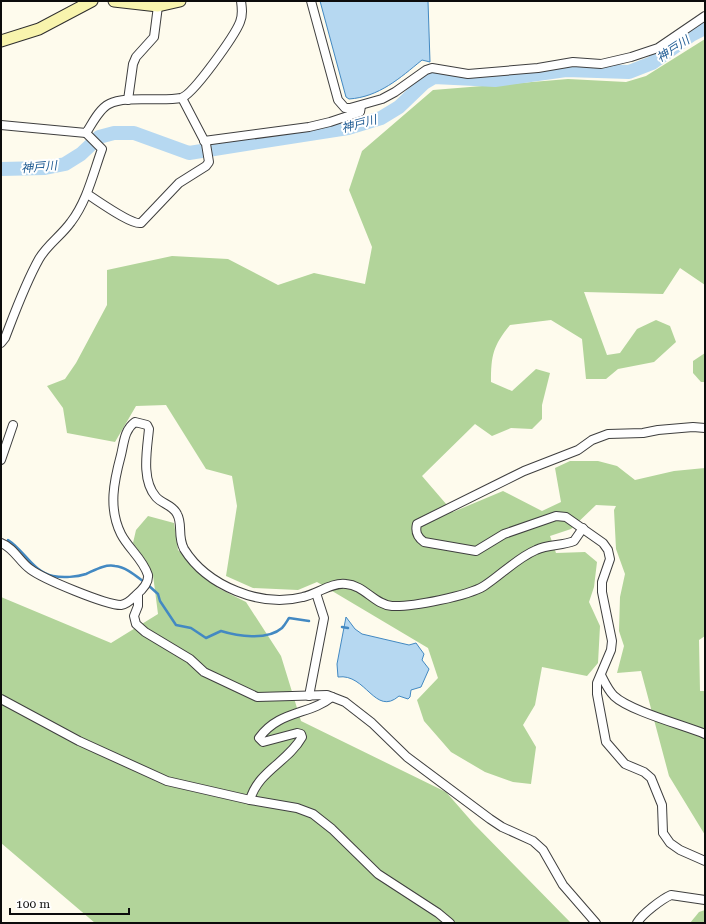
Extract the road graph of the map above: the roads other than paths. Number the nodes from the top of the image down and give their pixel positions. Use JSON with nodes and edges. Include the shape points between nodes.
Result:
{"nodes":[{"id":1,"x":92,"y":1,"type":"edge"},
{"id":2,"x":114,"y":1,"type":"edge"},
{"id":3,"x":180,"y":1,"type":"edge"},
{"id":4,"x":241,"y":1,"type":"edge"},
{"id":5,"x":311,"y":1,"type":"edge"},
{"id":6,"x":158,"y":6,"type":"junction"},
{"id":7,"x":705,"y":16,"type":"edge"},
{"id":8,"x":1,"y":41,"type":"edge"},
{"id":9,"x":182,"y":98,"type":"junction"},
{"id":10,"x":128,"y":100,"type":"junction"},
{"id":11,"x":361,"y":106,"type":"junction"},
{"id":12,"x":1,"y":125,"type":"edge"},
{"id":13,"x":88,"y":135,"type":"junction"},
{"id":14,"x":205,"y":142,"type":"junction"},
{"id":15,"x":87,"y":194,"type":"junction"},
{"id":16,"x":1,"y":343,"type":"edge"},
{"id":17,"x":13,"y":424,"type":"dead end"},
{"id":18,"x":705,"y":428,"type":"edge"},
{"id":19,"x":1,"y":460,"type":"edge"},
{"id":20,"x":583,"y":528,"type":"junction"},
{"id":21,"x":1,"y":543,"type":"edge"},
{"id":22,"x":316,"y":593,"type":"junction"},
{"id":23,"x":138,"y":594,"type":"junction"},
{"id":24,"x":601,"y":676,"type":"junction"},
{"id":25,"x":309,"y":696,"type":"junction"},
{"id":26,"x":332,"y":697,"type":"junction"},
{"id":27,"x":1,"y":699,"type":"edge"},
{"id":28,"x":705,"y":734,"type":"edge"},
{"id":29,"x":250,"y":800,"type":"junction"},
{"id":30,"x":705,"y":860,"type":"edge"},
{"id":31,"x":705,"y":900,"type":"edge"},
{"id":32,"x":450,"y":923,"type":"edge"},
{"id":33,"x":596,"y":923,"type":"edge"},
{"id":34,"x":637,"y":923,"type":"edge"}],
"edges":[{"from":1,"to":8,"type":"main road","via":[[39,29]]},
{"from":2,"to":6,"type":"main road"},
{"from":3,"to":6,"type":"main road"},
{"from":4,"to":9,"type":"street","via":[[241,21],[234,33],[195,88]]},
{"from":5,"to":11,"type":"street","via":[[338,100],[345,108]]},
{"from":6,"to":10,"type":"street","via":[[154,37],[133,64]]},
{"from":7,"to":11,"type":"street","via":[[658,48],[609,63],[574,62],[468,74],[432,68],[395,92]]},
{"from":9,"to":10,"type":"street"},
{"from":9,"to":14,"type":"street"},
{"from":10,"to":13,"type":"street","via":[[109,104],[104,108]]},
{"from":11,"to":14,"type":"street","via":[[360,112],[330,122]]},
{"from":12,"to":13,"type":"street"},
{"from":13,"to":15,"type":"street","via":[[102,149]]},
{"from":14,"to":15,"type":"street","via":[[209,162],[206,166],[179,183],[141,223],[129,220]]},
{"from":15,"to":16,"type":"street","via":[[71,222],[39,259]]},
{"from":17,"to":19,"type":"street"},
{"from":18,"to":20,"type":"street","via":[[608,434],[592,440],[578,450],[524,471],[418,524],[416,531],[418,538],[424,542],[476,551],[504,534],[556,516],[566,517]]},
{"from":20,"to":22,"type":"street","via":[[574,541],[538,549],[482,588],[464,594],[404,606],[390,606],[346,584],[337,584]]},
{"from":20,"to":24,"type":"street","via":[[603,543],[610,559],[602,582],[602,592],[612,641]]},
{"from":21,"to":23,"type":"street","via":[[8,546],[28,568],[40,576],[69,588],[120,605]]},
{"from":22,"to":23,"type":"street","via":[[302,598],[287,599],[245,595],[219,583],[203,569],[179,538],[177,513],[157,498],[151,489],[147,459],[149,429],[147,425],[135,422],[126,435],[112,498],[121,534],[147,571],[146,584]]},
{"from":22,"to":25,"type":"street","via":[[324,618]]},
{"from":23,"to":25,"type":"street","via":[[138,606],[134,616],[136,624],[190,659],[204,672],[257,697]]},
{"from":24,"to":28,"type":"street","via":[[607,688],[622,702]]},
{"from":24,"to":30,"type":"street","via":[[597,683],[597,694],[606,742],[625,764],[651,778],[662,805],[663,833],[670,842],[680,850]]},
{"from":25,"to":26,"type":"street"},
{"from":26,"to":29,"type":"street","via":[[327,702],[288,715],[259,738],[262,742],[297,733],[302,737],[262,776],[253,789]]},
{"from":26,"to":33,"type":"street","via":[[345,702],[372,723],[407,757],[490,819],[533,841],[543,850],[563,885]]},
{"from":27,"to":29,"type":"street","via":[[79,741],[167,781]]},
{"from":29,"to":32,"type":"street","via":[[297,808],[313,814],[378,874]]},
{"from":31,"to":34,"type":"street","via":[[671,895],[644,913]]}]}
